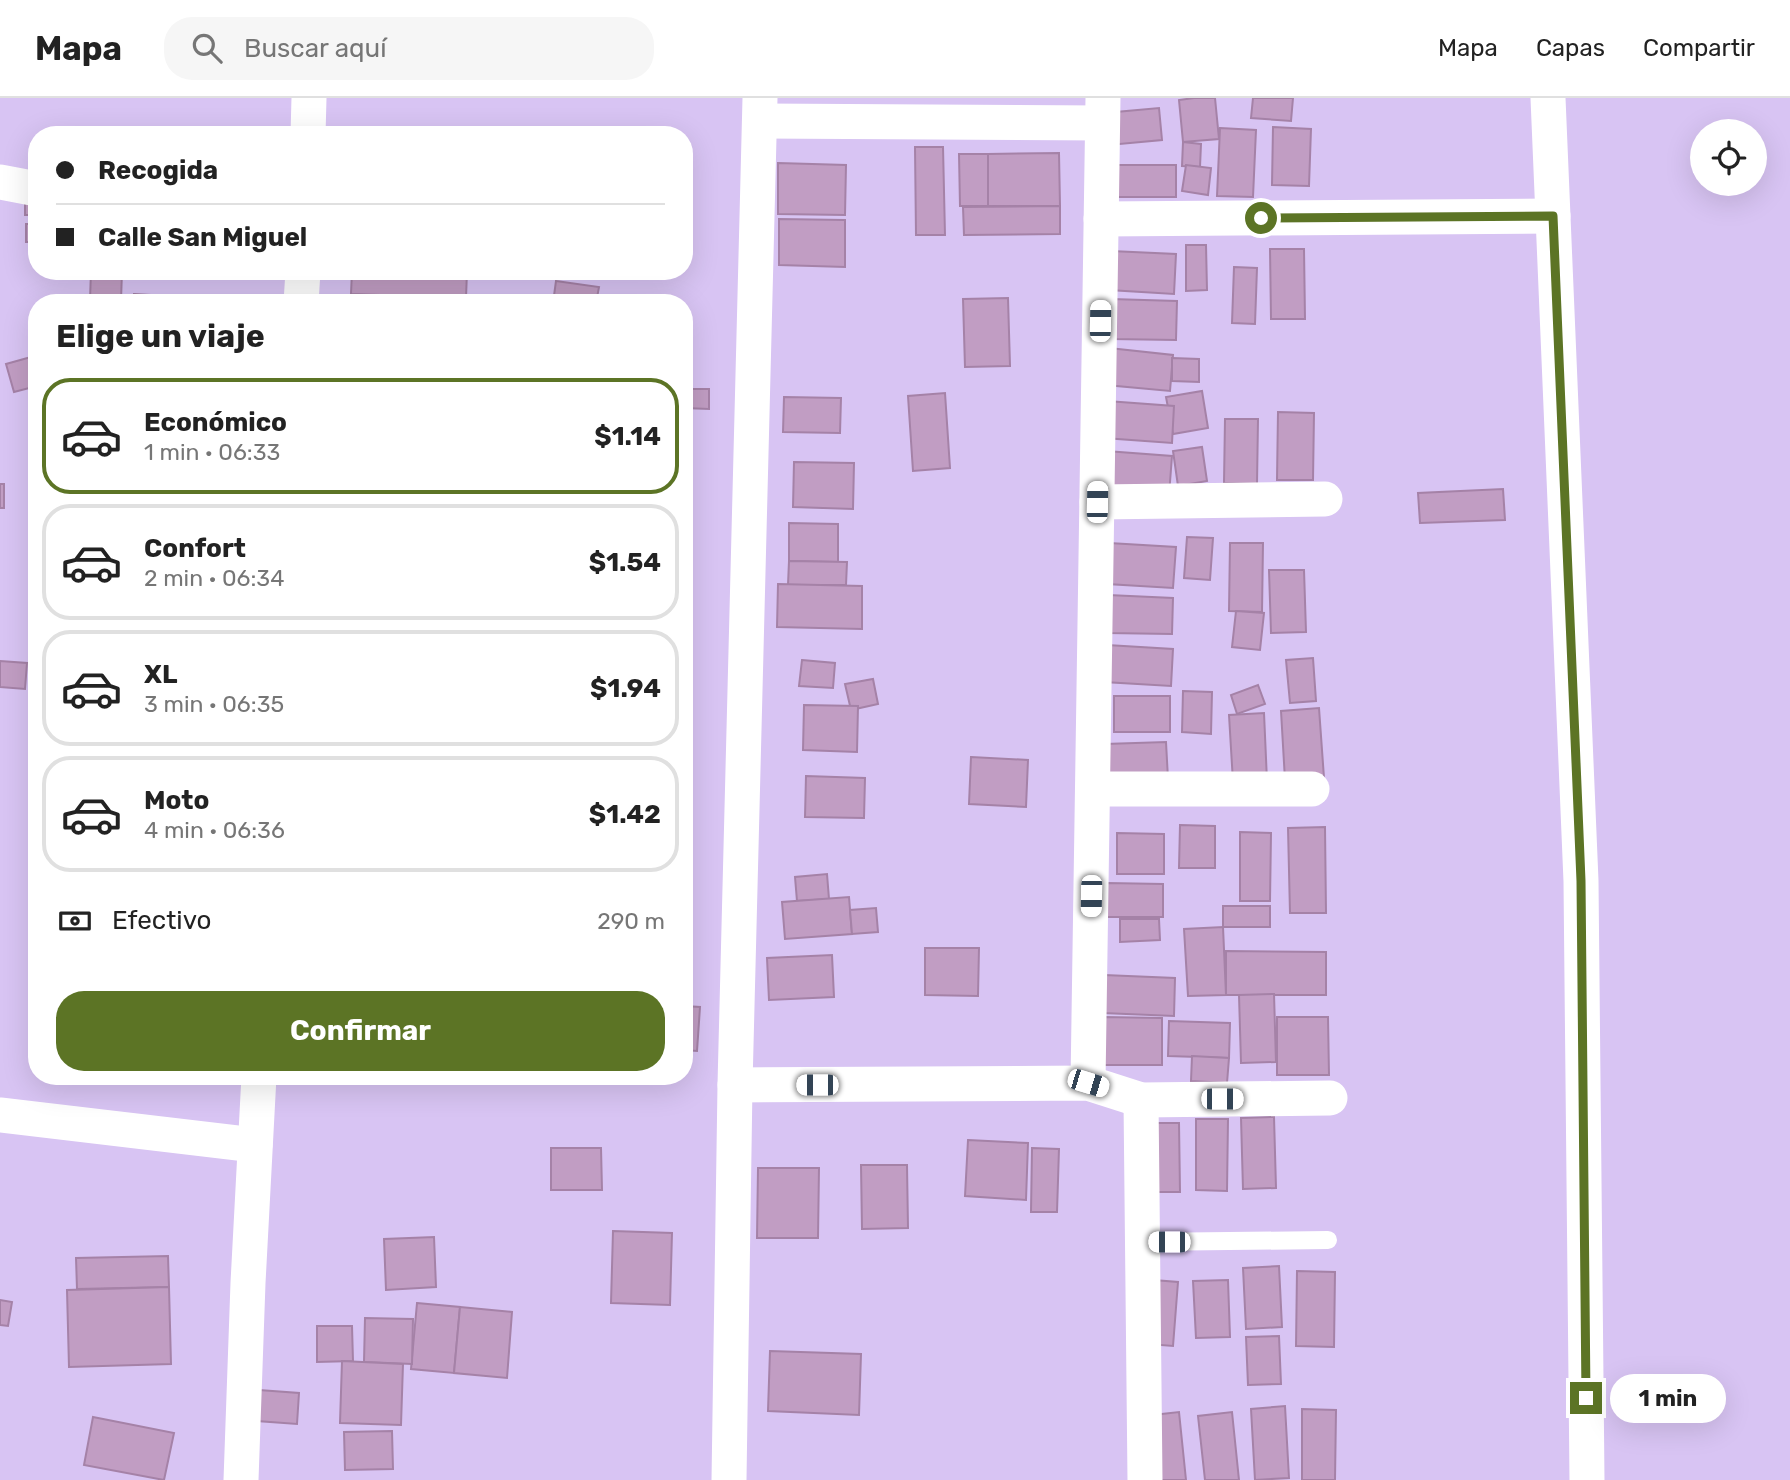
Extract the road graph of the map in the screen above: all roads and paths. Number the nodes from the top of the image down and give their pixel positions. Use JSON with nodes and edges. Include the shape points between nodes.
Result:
{"nodes":[{"id":1,"x":309,"y":98,"type":"edge"},
{"id":2,"x":1548,"y":98,"type":"edge"},
{"id":3,"x":760,"y":109,"type":"edge"},
{"id":4,"x":1103,"y":111,"type":"edge"},
{"id":5,"x":308,"y":126,"type":"edge"},
{"id":6,"x":0,"y":182,"type":"edge"},
{"id":7,"x":28,"y":187,"type":"edge"},
{"id":8,"x":1553,"y":216,"type":"junction"},
{"id":9,"x":1101,"y":219,"type":"junction"},
{"id":10,"x":1325,"y":499,"type":"dead end"},
{"id":11,"x":1097,"y":502,"type":"junction"},
{"id":12,"x":1093,"y":789,"type":"junction"},
{"id":13,"x":1312,"y":789,"type":"dead end"},
{"id":14,"x":1088,"y":1083,"type":"junction"},
{"id":15,"x":258,"y":1085,"type":"edge"},
{"id":16,"x":735,"y":1085,"type":"junction"},
{"id":17,"x":1329,"y":1098,"type":"dead end"},
{"id":18,"x":1141,"y":1100,"type":"junction"},
{"id":19,"x":0,"y":1115,"type":"edge"},
{"id":20,"x":255,"y":1145,"type":"junction"},
{"id":21,"x":1328,"y":1240,"type":"dead end"},
{"id":22,"x":1143,"y":1242,"type":"junction"},
{"id":23,"x":241,"y":1480,"type":"edge"},
{"id":24,"x":729,"y":1480,"type":"edge"},
{"id":25,"x":1145,"y":1480,"type":"edge"},
{"id":26,"x":1587,"y":1480,"type":"edge"}],
"edges":[{"from":1,"to":5,"type":"street"},
{"from":2,"to":8,"type":"street"},
{"from":3,"to":4,"type":"street"},
{"from":3,"to":16,"type":"street"},
{"from":4,"to":9,"type":"street"},
{"from":6,"to":7,"type":"street"},
{"from":8,"to":9,"type":"street"},
{"from":8,"to":26,"type":"street","via":[[1581,881]]},
{"from":9,"to":11,"type":"street"},
{"from":10,"to":11,"type":"street"},
{"from":11,"to":12,"type":"street"},
{"from":12,"to":13,"type":"street"},
{"from":12,"to":14,"type":"street"},
{"from":14,"to":16,"type":"street"},
{"from":14,"to":18,"type":"street"},
{"from":15,"to":20,"type":"street"},
{"from":16,"to":24,"type":"street"},
{"from":17,"to":18,"type":"street"},
{"from":18,"to":22,"type":"street"},
{"from":19,"to":20,"type":"street"},
{"from":20,"to":23,"type":"street"},
{"from":21,"to":22,"type":"lane"},
{"from":22,"to":25,"type":"street"}]}
